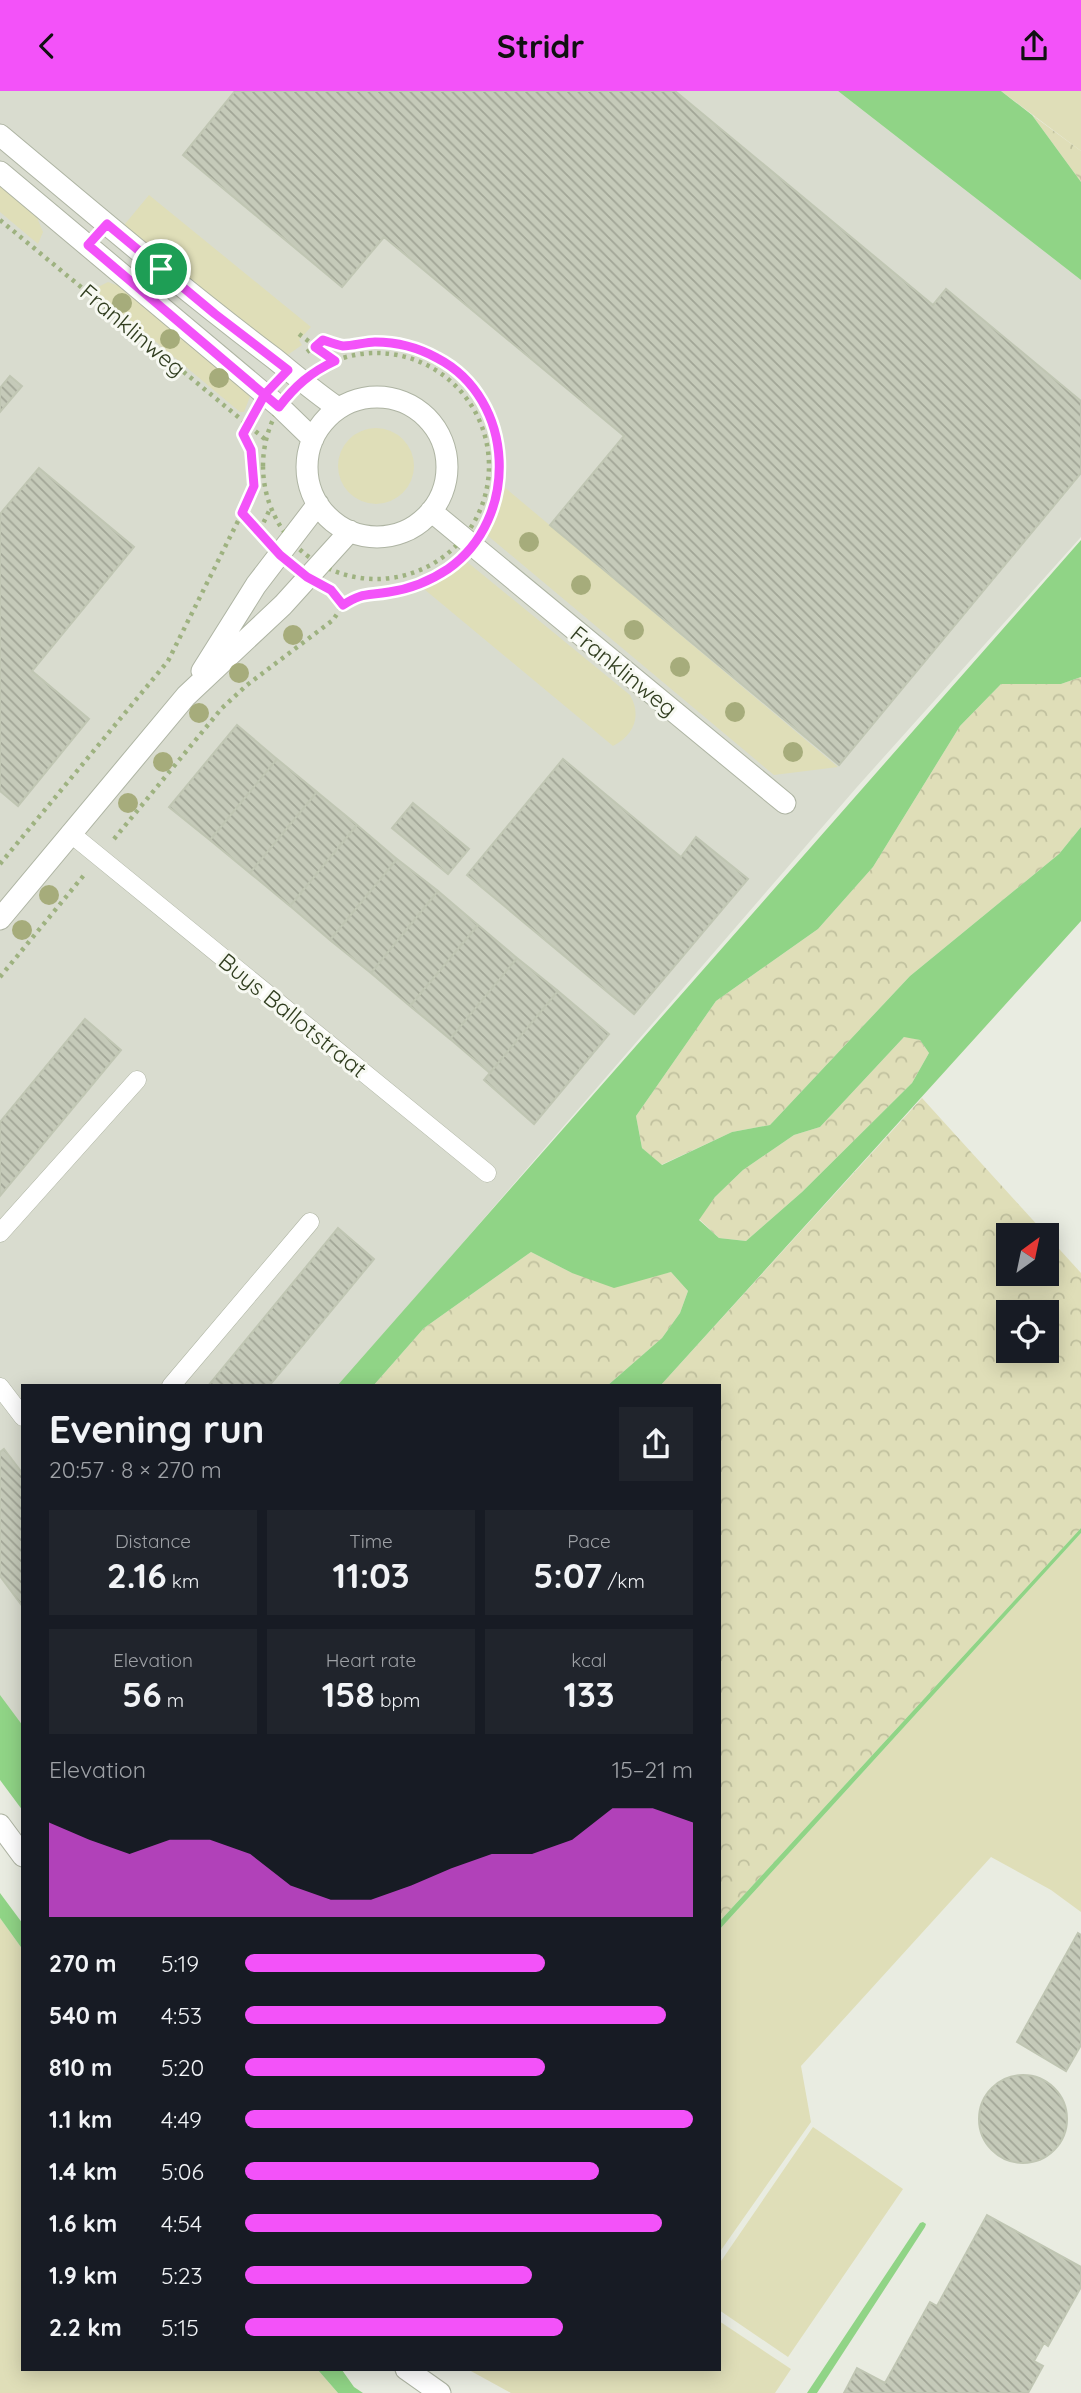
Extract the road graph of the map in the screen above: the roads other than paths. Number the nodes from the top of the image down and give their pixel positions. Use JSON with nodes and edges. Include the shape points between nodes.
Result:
{"nodes":[{"id":1,"x":0,"y":135,"type":"edge"},
{"id":2,"x":0,"y":172,"type":"edge"},
{"id":3,"x":107,"y":224,"type":"junction"},
{"id":4,"x":88,"y":245,"type":"junction"},
{"id":5,"x":338,"y":408,"type":"junction"},
{"id":6,"x":313,"y":439,"type":"junction"},
{"id":7,"x":318,"y":504,"type":"junction"},
{"id":8,"x":431,"y":511,"type":"junction"},
{"id":9,"x":350,"y":531,"type":"junction"},
{"id":10,"x":186,"y":696,"type":"junction"},
{"id":11,"x":785,"y":803,"type":"dead end"},
{"id":12,"x":70,"y":833,"type":"junction"},
{"id":13,"x":0,"y":919,"type":"edge"},
{"id":14,"x":137,"y":1080,"type":"dead end"},
{"id":15,"x":487,"y":1173,"type":"dead end"},
{"id":16,"x":310,"y":1222,"type":"dead end"},
{"id":17,"x":0,"y":1233,"type":"edge"},
{"id":18,"x":173,"y":1384,"type":"edge"},
{"id":19,"x":0,"y":1387,"type":"edge"},
{"id":20,"x":21,"y":1414,"type":"edge"},
{"id":21,"x":0,"y":1825,"type":"edge"},
{"id":22,"x":21,"y":1853,"type":"edge"},
{"id":23,"x":409,"y":2371,"type":"edge"},
{"id":24,"x":440,"y":2393,"type":"edge"}],
"edges":[{"from":1,"to":3,"type":"street"},
{"from":2,"to":4,"type":"street","name":"Franklinweg"},
{"from":3,"to":4,"type":"street","name":"Franklinweg"},
{"from":3,"to":5,"type":"street"},
{"from":4,"to":6,"type":"street","name":"Franklinweg"},
{"from":5,"to":6,"type":"street","via":[[323,421]]},
{"from":5,"to":8,"type":"street","via":[[361,398],[386,397],[410,405],[429,420],[442,441],[446,465],[442,490]]},
{"from":6,"to":7,"type":"street","via":[[307,472]]},
{"from":7,"to":9,"type":"street"},
{"from":7,"to":10,"type":"street","via":[[256,585]]},
{"from":8,"to":9,"type":"street","via":[[393,534],[379,537]]},
{"from":8,"to":11,"type":"street","name":"Franklinweg"},
{"from":9,"to":10,"type":"street","via":[[283,605]]},
{"from":10,"to":12,"type":"street"},
{"from":12,"to":13,"type":"street"},
{"from":12,"to":15,"type":"lane","name":"Buys Ballotstraat"},
{"from":14,"to":17,"type":"lane"},
{"from":16,"to":18,"type":"lane"},
{"from":19,"to":20,"type":"lane"},
{"from":21,"to":22,"type":"street"},
{"from":23,"to":24,"type":"street"}]}
